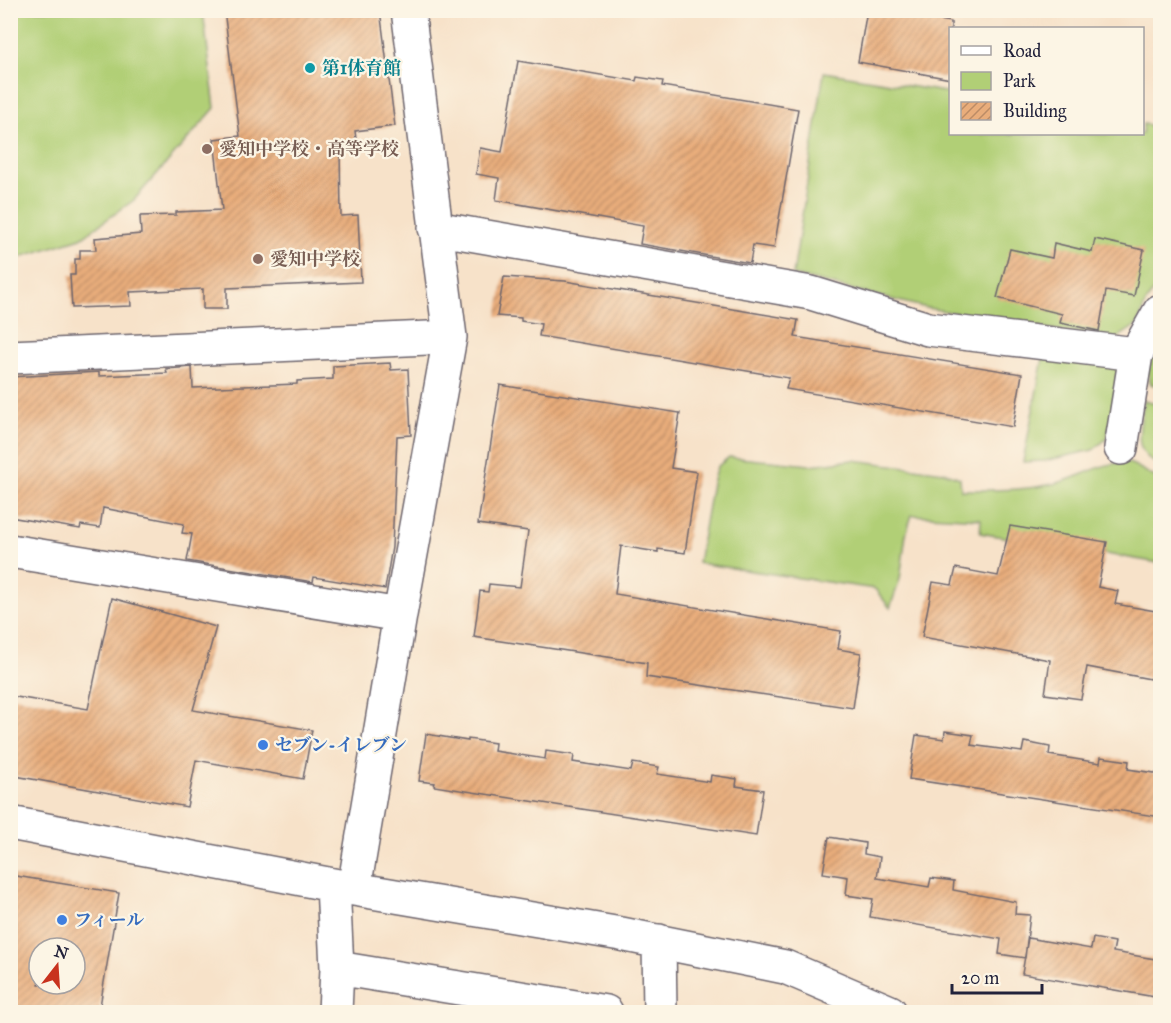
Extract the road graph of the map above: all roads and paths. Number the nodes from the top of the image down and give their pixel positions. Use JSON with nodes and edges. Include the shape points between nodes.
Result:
{"nodes":[{"id":1,"x":408,"y":10,"type":"edge"},
{"id":2,"x":435,"y":228,"type":"junction"},
{"id":3,"x":1161,"y":311,"type":"edge"},
{"id":4,"x":450,"y":337,"type":"junction"},
{"id":5,"x":1136,"y":354,"type":"junction"},
{"id":6,"x":10,"y":357,"type":"edge"},
{"id":7,"x":1121,"y":448,"type":"dead end"},
{"id":8,"x":10,"y":551,"type":"edge"},
{"id":9,"x":400,"y":615,"type":"junction"},
{"id":10,"x":10,"y":823,"type":"edge"},
{"id":11,"x":344,"y":887,"type":"junction"},
{"id":12,"x":659,"y":941,"type":"junction"},
{"id":13,"x":337,"y":968,"type":"junction"},
{"id":14,"x":335,"y":1012,"type":"edge"},
{"id":15,"x":606,"y":1012,"type":"edge"},
{"id":16,"x":660,"y":1012,"type":"edge"},
{"id":17,"x":890,"y":1012,"type":"edge"}],
"edges":[{"from":1,"to":2,"type":"street"},
{"from":2,"to":4,"type":"street"},
{"from":2,"to":5,"type":"street","via":[[811,293],[928,328]]},
{"from":3,"to":5,"type":"street"},
{"from":4,"to":6,"type":"street"},
{"from":4,"to":9,"type":"street"},
{"from":5,"to":7,"type":"street"},
{"from":8,"to":9,"type":"street"},
{"from":9,"to":11,"type":"street"},
{"from":10,"to":11,"type":"street"},
{"from":11,"to":12,"type":"street"},
{"from":11,"to":13,"type":"street"},
{"from":12,"to":16,"type":"street"},
{"from":12,"to":17,"type":"street","via":[[785,967]]},
{"from":13,"to":14,"type":"street"},
{"from":13,"to":15,"type":"street"}]}
